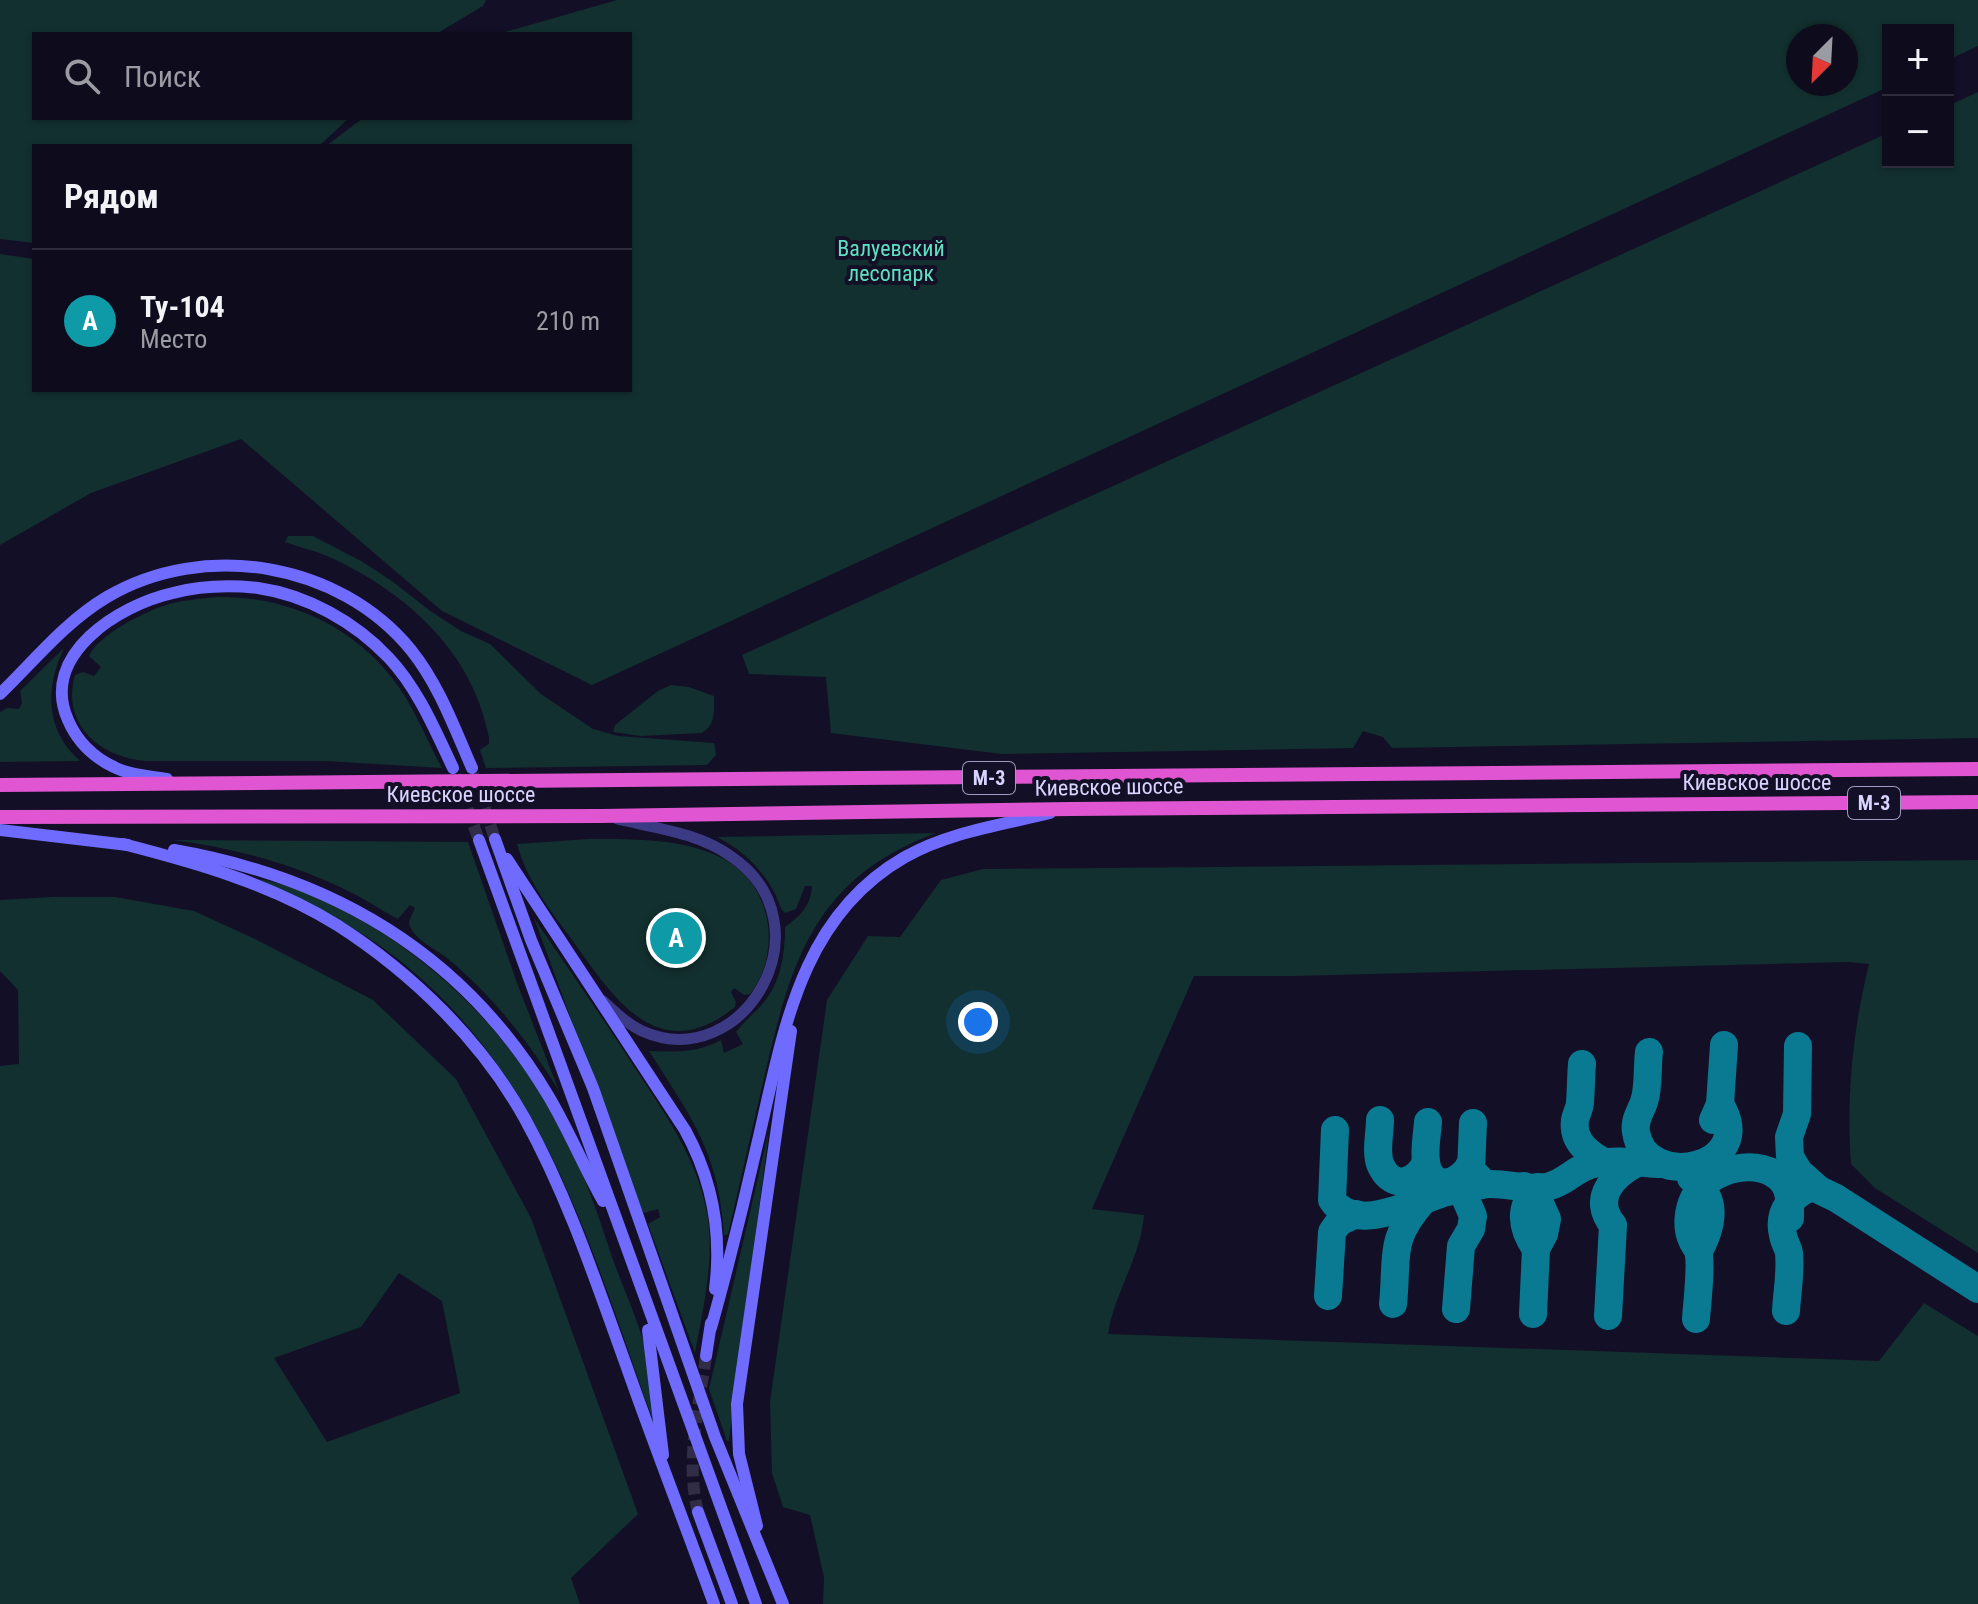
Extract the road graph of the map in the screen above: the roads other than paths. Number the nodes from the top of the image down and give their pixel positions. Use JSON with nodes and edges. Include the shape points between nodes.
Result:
{"nodes":[{"id":1,"x":0,"y":694,"type":"edge"},
{"id":2,"x":453,"y":768,"type":"tunnel mouth"},
{"id":3,"x":472,"y":768,"type":"tunnel mouth"},
{"id":4,"x":1978,"y":769,"type":"edge"},
{"id":5,"x":0,"y":785,"type":"edge"},
{"id":6,"x":193,"y":785,"type":"junction"},
{"id":7,"x":1978,"y":802,"type":"edge"},
{"id":8,"x":1071,"y":809,"type":"junction"},
{"id":9,"x":601,"y":816,"type":"junction"},
{"id":10,"x":0,"y":817,"type":"edge"},
{"id":11,"x":0,"y":830,"type":"edge"},
{"id":12,"x":479,"y":840,"type":"tunnel mouth"},
{"id":13,"x":123,"y":844,"type":"junction"},
{"id":14,"x":798,"y":988,"type":"junction"},
{"id":15,"x":598,"y":997,"type":"junction"},
{"id":16,"x":620,"y":1231,"type":"junction"},
{"id":17,"x":642,"y":1296,"type":"junction"},
{"id":18,"x":711,"y":1328,"type":"junction"},
{"id":19,"x":706,"y":1356,"type":"tunnel mouth"},
{"id":20,"x":665,"y":1470,"type":"junction"},
{"id":21,"x":698,"y":1512,"type":"tunnel mouth"},
{"id":22,"x":764,"y":1558,"type":"junction"},
{"id":23,"x":714,"y":1604,"type":"edge"},
{"id":24,"x":732,"y":1604,"type":"edge"},
{"id":25,"x":756,"y":1604,"type":"edge"},
{"id":26,"x":783,"y":1604,"type":"edge"}],
"edges":[{"from":1,"to":3,"type":"main road","via":[[64,628],[120,589],[198,566],[256,567],[318,583],[375,616],[399,638],[434,683]]},
{"from":2,"to":6,"type":"main road","via":[[405,678],[365,636],[289,595],[243,587],[203,588],[149,600],[104,625],[72,656],[62,692],[69,724],[95,755],[120,770]]},
{"from":4,"to":6,"type":"highway","name":"Киевское шоссе","number":"М-3"},
{"from":5,"to":6,"type":"highway","name":"Киевское шоссе","number":"М-3"},
{"from":7,"to":8,"type":"highway","name":"Киевское шоссе","number":"М-3"},
{"from":8,"to":9,"type":"highway","name":"Киевское шоссе","number":"М-3"},
{"from":8,"to":14,"type":"main road","via":[[941,840],[902,858],[858,892],[834,919]]},
{"from":9,"to":10,"type":"highway","name":"Киевское шоссе","number":"М-3"},
{"from":9,"to":15,"type":"street","via":[[695,838],[736,859],[765,893],[775,941],[771,968],[755,999],[735,1019],[710,1032],[676,1038],[652,1035]]},
{"from":11,"to":13,"type":"main road"},
{"from":12,"to":16,"type":"main road"},
{"from":13,"to":16,"type":"main road","via":[[211,857],[279,875],[358,910],[422,954],[481,1008],[534,1074]]},
{"from":13,"to":20,"type":"main road","via":[[222,871],[312,911],[377,954],[468,1037],[525,1119],[576,1226]]},
{"from":14,"to":18,"type":"main road"},
{"from":14,"to":22,"type":"main road","via":[[737,1404],[740,1461]]},
{"from":15,"to":18,"type":"main road","via":[[700,1158],[718,1245]]},
{"from":15,"to":22,"type":"main road","via":[[495,839],[593,1088],[715,1437]]},
{"from":16,"to":17,"type":"main road"},
{"from":17,"to":20,"type":"main road"},
{"from":17,"to":25,"type":"main road"},
{"from":18,"to":19,"type":"main road"},
{"from":20,"to":23,"type":"main road"},
{"from":21,"to":24,"type":"main road"},
{"from":22,"to":26,"type":"main road"}]}
